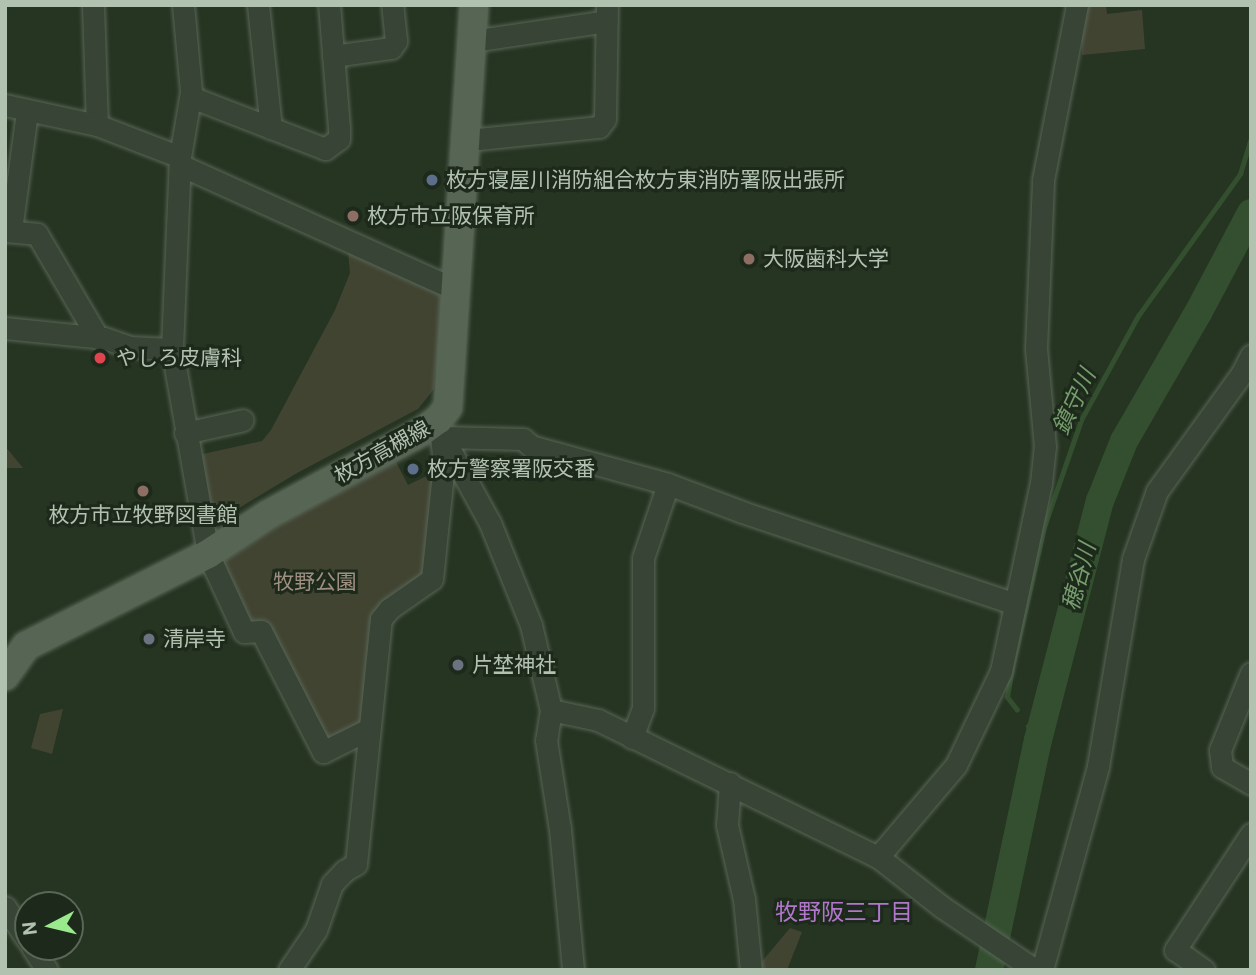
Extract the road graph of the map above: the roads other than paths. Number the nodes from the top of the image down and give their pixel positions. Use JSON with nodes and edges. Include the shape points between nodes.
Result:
{"nodes":[{"id":1,"x":93,"y":5,"type":"edge"},
{"id":2,"x":183,"y":5,"type":"edge"},
{"id":3,"x":258,"y":5,"type":"edge"},
{"id":4,"x":329,"y":5,"type":"edge"},
{"id":5,"x":393,"y":5,"type":"edge"},
{"id":6,"x":474,"y":5,"type":"edge"},
{"id":7,"x":1077,"y":5,"type":"edge"},
{"id":8,"x":607,"y":13,"type":"edge"},
{"id":9,"x":472,"y":41,"type":"junction"},
{"id":10,"x":333,"y":56,"type":"junction"},
{"id":11,"x":191,"y":97,"type":"junction"},
{"id":12,"x":5,"y":105,"type":"edge"},
{"id":13,"x":27,"y":112,"type":"junction"},
{"id":14,"x":97,"y":125,"type":"junction"},
{"id":15,"x":271,"y":128,"type":"junction"},
{"id":16,"x":466,"y":135,"type":"junction"},
{"id":17,"x":180,"y":161,"type":"junction"},
{"id":18,"x":8,"y":230,"type":"edge"},
{"id":19,"x":455,"y":289,"type":"junction"},
{"id":20,"x":5,"y":328,"type":"edge"},
{"id":21,"x":98,"y":338,"type":"junction"},
{"id":22,"x":172,"y":349,"type":"junction"},
{"id":23,"x":1251,"y":355,"type":"edge"},
{"id":24,"x":243,"y":420,"type":"dead end"},
{"id":25,"x":441,"y":428,"type":"junction"},
{"id":26,"x":185,"y":433,"type":"junction"},
{"id":27,"x":668,"y":484,"type":"junction"},
{"id":28,"x":208,"y":554,"type":"junction"},
{"id":29,"x":1015,"y":604,"type":"junction"},
{"id":30,"x":1251,"y":673,"type":"edge"},
{"id":31,"x":5,"y":676,"type":"edge"},
{"id":32,"x":551,"y":710,"type":"junction"},
{"id":33,"x":369,"y":729,"type":"junction"},
{"id":34,"x":632,"y":737,"type":"junction"},
{"id":35,"x":730,"y":783,"type":"junction"},
{"id":36,"x":1251,"y":784,"type":"edge"},
{"id":37,"x":1251,"y":834,"type":"edge"},
{"id":38,"x":878,"y":857,"type":"junction"},
{"id":39,"x":289,"y":970,"type":"edge"},
{"id":40,"x":573,"y":970,"type":"edge"},
{"id":41,"x":751,"y":970,"type":"edge"},
{"id":42,"x":1035,"y":970,"type":"edge"},
{"id":43,"x":1042,"y":970,"type":"edge"},
{"id":44,"x":1204,"y":970,"type":"edge"}],
"edges":[{"from":1,"to":14,"type":"street"},
{"from":2,"to":11,"type":"street"},
{"from":3,"to":15,"type":"street"},
{"from":4,"to":10,"type":"street"},
{"from":5,"to":10,"type":"street","via":[[396,41],[391,48]]},
{"from":6,"to":9,"type":"main road","name":"枚方高槻線"},
{"from":7,"to":29,"type":"street","via":[[1043,180],[1036,349],[1045,447]]},
{"from":8,"to":9,"type":"street"},
{"from":8,"to":16,"type":"street","via":[[605,119],[599,127],[478,139]]},
{"from":9,"to":16,"type":"main road","name":"枚方高槻線"},
{"from":10,"to":15,"type":"street","via":[[339,139],[325,149]]},
{"from":11,"to":15,"type":"street"},
{"from":11,"to":17,"type":"street"},
{"from":12,"to":13,"type":"street"},
{"from":13,"to":14,"type":"street"},
{"from":13,"to":18,"type":"street"},
{"from":14,"to":17,"type":"street"},
{"from":16,"to":19,"type":"main road","name":"枚方高槻線"},
{"from":17,"to":19,"type":"street"},
{"from":17,"to":22,"type":"street"},
{"from":18,"to":21,"type":"street","via":[[37,234]]},
{"from":19,"to":25,"type":"main road","name":"枚方高槻線","via":[[450,393]]},
{"from":20,"to":21,"type":"street"},
{"from":21,"to":22,"type":"street","via":[[130,347]]},
{"from":22,"to":26,"type":"street"},
{"from":23,"to":43,"type":"street","via":[[1157,491],[1133,559],[1098,766]]},
{"from":24,"to":26,"type":"street"},
{"from":25,"to":27,"type":"street","via":[[523,439],[531,446]]},
{"from":25,"to":28,"type":"main road","name":"枚方高槻線","via":[[421,432],[267,515]]},
{"from":25,"to":32,"type":"street","via":[[519,591]]},
{"from":25,"to":33,"type":"street","via":[[432,579],[381,619]]},
{"from":26,"to":28,"type":"street"},
{"from":27,"to":29,"type":"street"},
{"from":27,"to":34,"type":"street","via":[[643,558],[643,708]]},
{"from":28,"to":31,"type":"main road","name":"枚方高槻線","via":[[26,646]]},
{"from":28,"to":33,"type":"street","via":[[244,632],[261,631],[323,752]]},
{"from":29,"to":38,"type":"street","via":[[1001,671],[956,765]]},
{"from":30,"to":36,"type":"street","via":[[1220,750],[1222,767]]},
{"from":32,"to":34,"type":"street","via":[[598,720]]},
{"from":32,"to":40,"type":"street","via":[[546,740],[561,829]]},
{"from":33,"to":39,"type":"street","via":[[356,864],[332,884],[316,930]]},
{"from":34,"to":35,"type":"street"},
{"from":35,"to":38,"type":"street"},
{"from":35,"to":41,"type":"street","via":[[727,825],[744,899]]},
{"from":37,"to":44,"type":"street","via":[[1175,950]]},
{"from":38,"to":42,"type":"street"}]}
